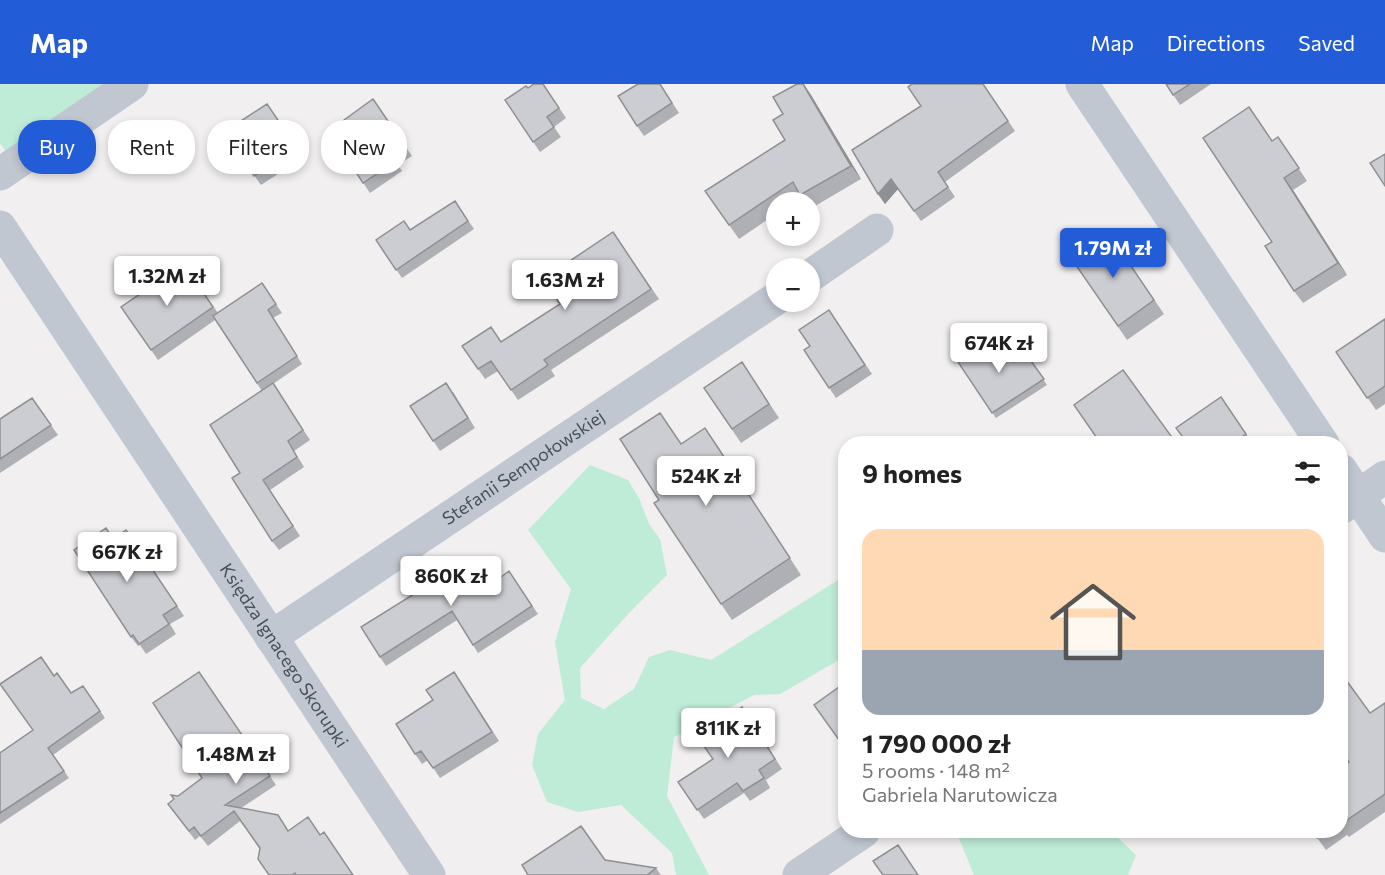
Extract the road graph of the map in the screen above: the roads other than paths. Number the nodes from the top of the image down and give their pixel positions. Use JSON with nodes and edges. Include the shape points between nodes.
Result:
{"nodes":[{"id":1,"x":132,"y":84,"type":"edge"},
{"id":2,"x":1082,"y":84,"type":"edge"},
{"id":3,"x":0,"y":174,"type":"edge"},
{"id":4,"x":0,"y":227,"type":"edge"},
{"id":5,"x":878,"y":230,"type":"dead end"},
{"id":6,"x":820,"y":269,"type":"edge"},
{"id":7,"x":766,"y":305,"type":"edge"},
{"id":8,"x":1318,"y":436,"type":"edge"},
{"id":9,"x":1385,"y":477,"type":"edge"},
{"id":10,"x":1348,"y":491,"type":"edge"},
{"id":11,"x":1348,"y":492,"type":"edge"},
{"id":12,"x":1385,"y":536,"type":"edge"},
{"id":13,"x":271,"y":637,"type":"junction"},
{"id":14,"x":854,"y":838,"type":"edge"},
{"id":15,"x":429,"y":875,"type":"edge"},
{"id":16,"x":799,"y":875,"type":"edge"}],
"edges":[{"from":1,"to":3,"type":"street"},
{"from":2,"to":8,"type":"street"},
{"from":4,"to":13,"type":"street","name":"Księdza Ignacego Skorupki"},
{"from":5,"to":6,"type":"street"},
{"from":7,"to":13,"type":"street","name":"Stefanii Sempołowskiej"},
{"from":9,"to":10,"type":"street"},
{"from":11,"to":12,"type":"street"},
{"from":13,"to":15,"type":"street","name":"Księdza Ignacego Skorupki"},
{"from":14,"to":16,"type":"street"}]}
